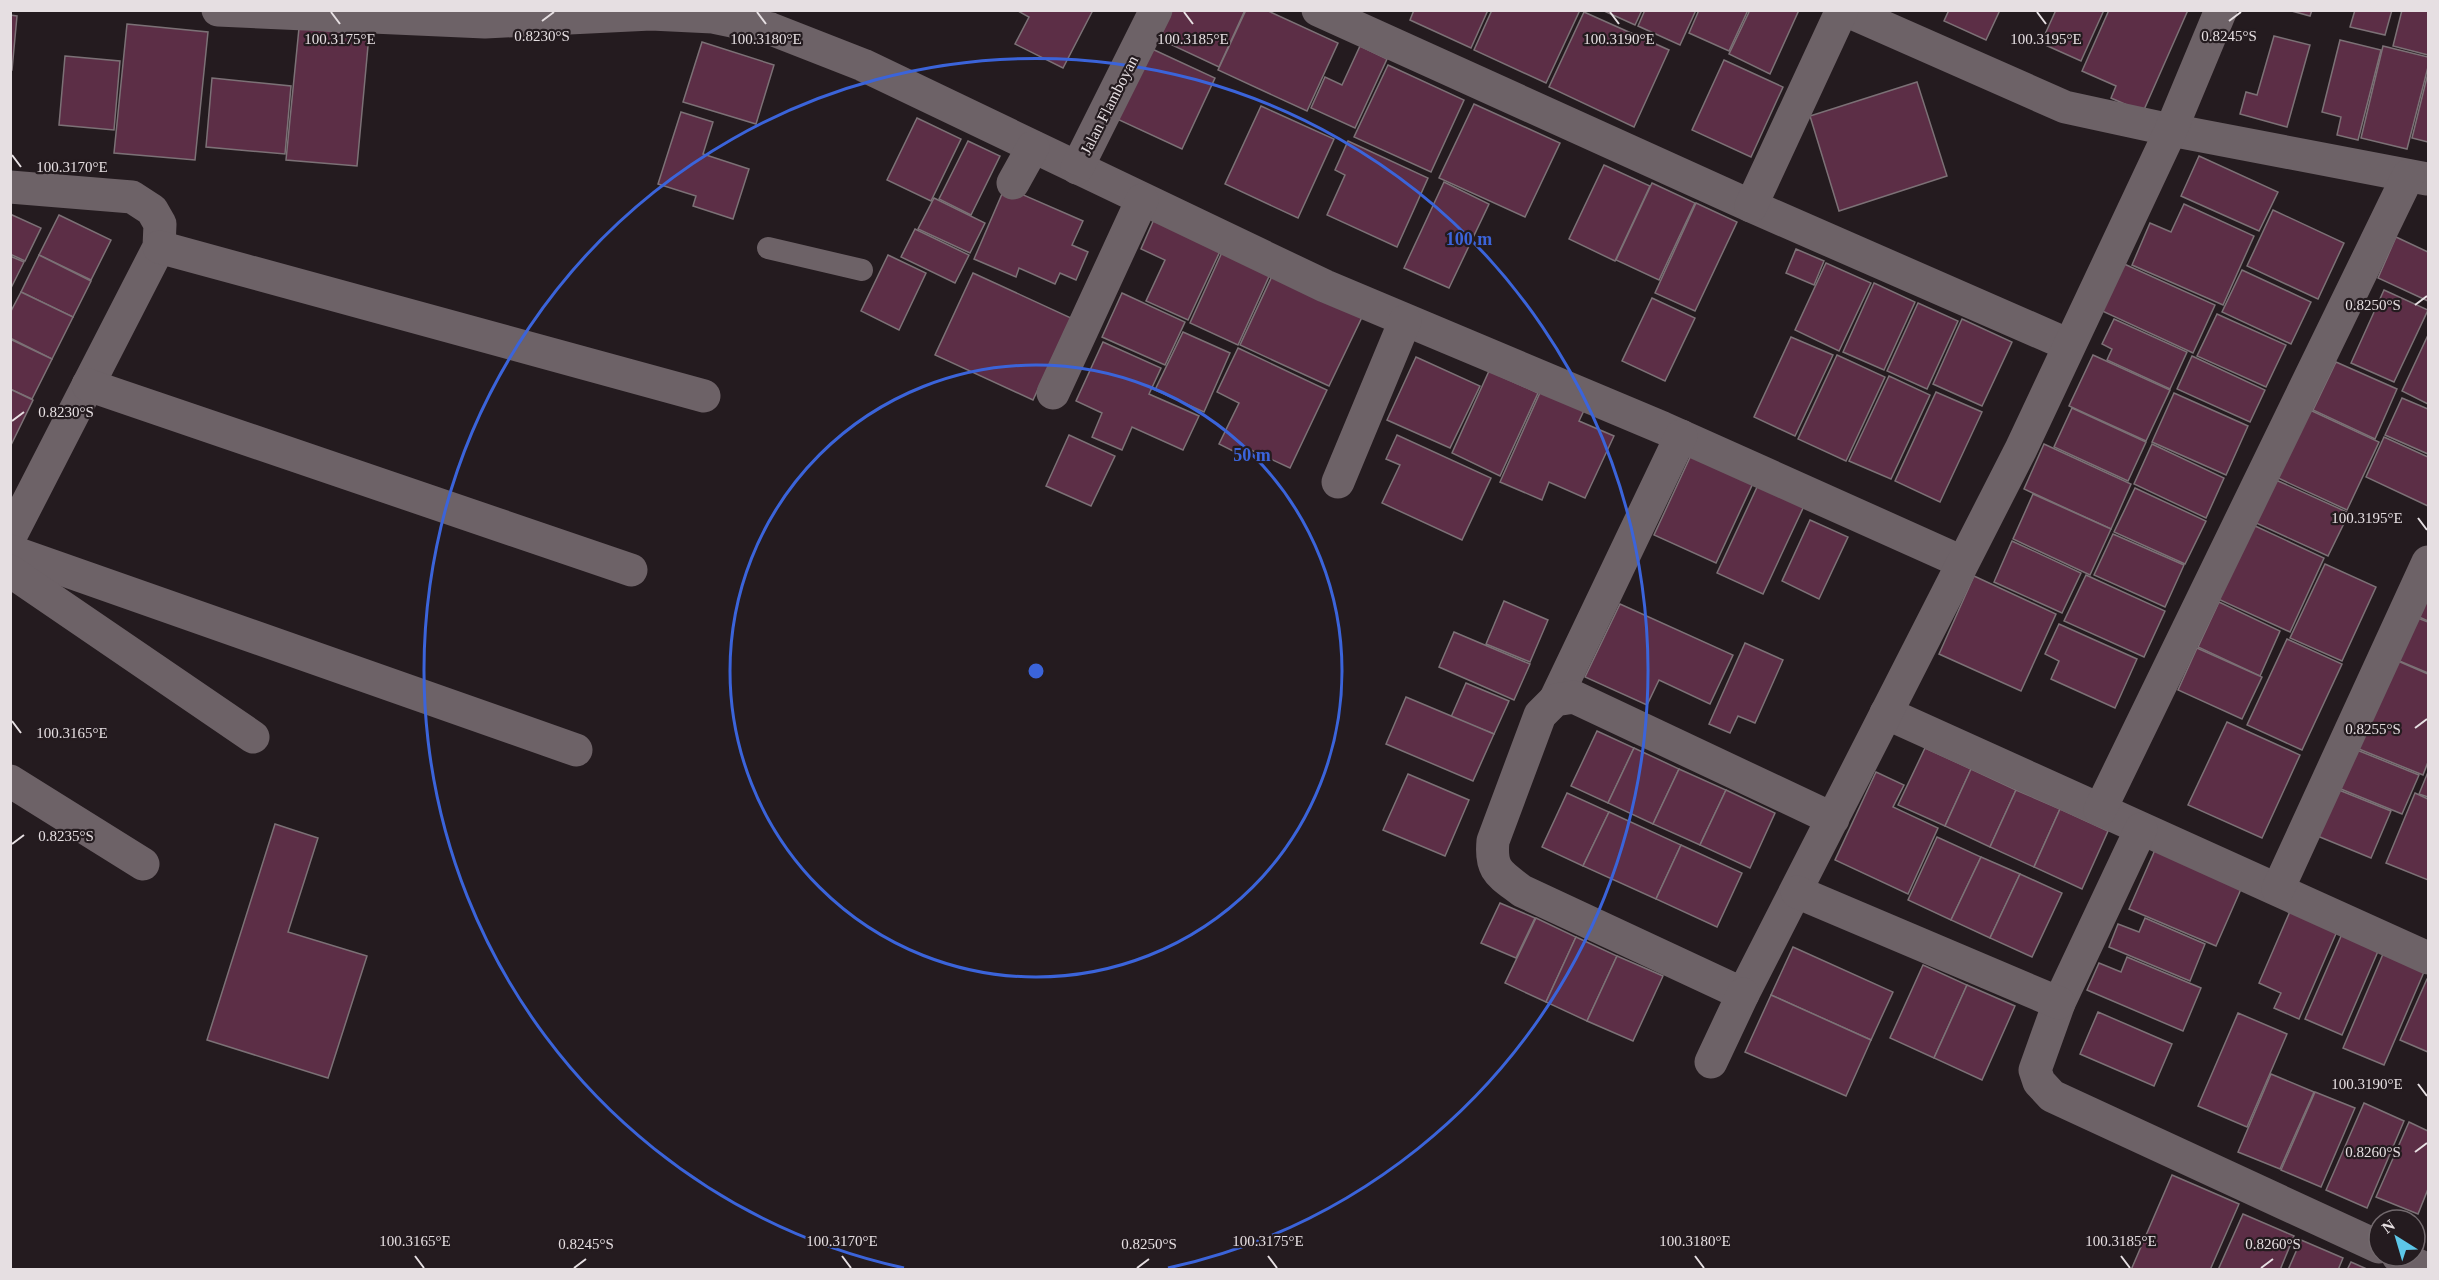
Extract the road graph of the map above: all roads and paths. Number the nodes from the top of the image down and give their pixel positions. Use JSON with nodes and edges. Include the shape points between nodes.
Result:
{"nodes":[{"id":1,"x":218,"y":10,"type":"edge"},
{"id":2,"x":1156,"y":10,"type":"edge"},
{"id":3,"x":1317,"y":10,"type":"edge"},
{"id":4,"x":1843,"y":10,"type":"edge"},
{"id":5,"x":2221,"y":10,"type":"edge"},
{"id":6,"x":556,"y":14,"type":"edge"},
{"id":7,"x":2170,"y":130,"type":"junction"},
{"id":8,"x":1033,"y":147,"type":"junction"},
{"id":9,"x":1077,"y":168,"type":"junction"},
{"id":10,"x":2418,"y":177,"type":"edge"},
{"id":11,"x":1013,"y":183,"type":"dead end"},
{"id":12,"x":10,"y":187,"type":"edge"},
{"id":13,"x":1142,"y":200,"type":"junction"},
{"id":14,"x":1751,"y":206,"type":"junction"},
{"id":15,"x":159,"y":248,"type":"junction"},
{"id":16,"x":768,"y":248,"type":"dead end"},
{"id":17,"x":862,"y":270,"type":"dead end"},
{"id":18,"x":1405,"y":321,"type":"junction"},
{"id":19,"x":2069,"y":345,"type":"junction"},
{"id":20,"x":88,"y":385,"type":"junction"},
{"id":21,"x":1053,"y":393,"type":"dead end"},
{"id":22,"x":704,"y":396,"type":"dead end"},
{"id":23,"x":1681,"y":436,"type":"junction"},
{"id":24,"x":1338,"y":482,"type":"dead end"},
{"id":25,"x":10,"y":537,"type":"edge"},
{"id":26,"x":10,"y":551,"type":"edge"},
{"id":27,"x":1962,"y":562,"type":"junction"},
{"id":28,"x":2428,"y":562,"type":"edge"},
{"id":29,"x":631,"y":570,"type":"dead end"},
{"id":30,"x":10,"y":571,"type":"edge"},
{"id":31,"x":1556,"y":700,"type":"junction"},
{"id":32,"x":1886,"y":713,"type":"junction"},
{"id":33,"x":253,"y":737,"type":"dead end"},
{"id":34,"x":576,"y":750,"type":"dead end"},
{"id":35,"x":10,"y":781,"type":"edge"},
{"id":36,"x":2100,"y":810,"type":"junction"},
{"id":37,"x":1833,"y":819,"type":"junction"},
{"id":38,"x":2141,"y":829,"type":"junction"},
{"id":39,"x":143,"y":864,"type":"dead end"},
{"id":40,"x":2278,"y":890,"type":"junction"},
{"id":41,"x":1797,"y":892,"type":"junction"},
{"id":42,"x":2428,"y":958,"type":"edge"},
{"id":43,"x":1743,"y":994,"type":"junction"},
{"id":44,"x":2060,"y":1003,"type":"junction"},
{"id":45,"x":1711,"y":1062,"type":"dead end"},
{"id":46,"x":2367,"y":1241,"type":"edge"}],
"edges":[{"from":1,"to":6,"type":"street","via":[[485,22]]},
{"from":2,"to":9,"type":"street","name":"Jalan Flamboyan"},
{"from":3,"to":14,"type":"street"},
{"from":4,"to":7,"type":"street","via":[[2065,107]]},
{"from":4,"to":14,"type":"street"},
{"from":5,"to":7,"type":"street"},
{"from":6,"to":8,"type":"street","via":[[713,17],[771,29],[863,65]]},
{"from":7,"to":10,"type":"street"},
{"from":7,"to":19,"type":"street"},
{"from":8,"to":9,"type":"street"},
{"from":8,"to":11,"type":"street"},
{"from":9,"to":13,"type":"street"},
{"from":10,"to":36,"type":"street"},
{"from":12,"to":15,"type":"street","via":[[132,197],[152,210],[160,224]]},
{"from":13,"to":18,"type":"street"},
{"from":13,"to":21,"type":"street"},
{"from":14,"to":19,"type":"street"},
{"from":15,"to":20,"type":"street"},
{"from":15,"to":22,"type":"street"},
{"from":16,"to":17,"type":"lane"},
{"from":18,"to":23,"type":"street"},
{"from":18,"to":24,"type":"street"},
{"from":19,"to":27,"type":"street"},
{"from":20,"to":25,"type":"street"},
{"from":20,"to":29,"type":"street"},
{"from":23,"to":27,"type":"street"},
{"from":23,"to":31,"type":"street"},
{"from":26,"to":34,"type":"street"},
{"from":27,"to":32,"type":"street"},
{"from":28,"to":40,"type":"street"},
{"from":30,"to":33,"type":"street"},
{"from":31,"to":37,"type":"street","via":[[1574,697]]},
{"from":31,"to":43,"type":"street","via":[[1540,715],[1493,841],[1491,859],[1500,874],[1522,891]]},
{"from":32,"to":36,"type":"street"},
{"from":32,"to":37,"type":"street"},
{"from":35,"to":39,"type":"street"},
{"from":36,"to":38,"type":"street"},
{"from":37,"to":41,"type":"street"},
{"from":38,"to":40,"type":"street"},
{"from":38,"to":44,"type":"street"},
{"from":40,"to":42,"type":"street"},
{"from":41,"to":43,"type":"street"},
{"from":41,"to":44,"type":"street"},
{"from":43,"to":45,"type":"street"},
{"from":44,"to":46,"type":"street","via":[[2035,1070],[2039,1082],[2052,1096]]}]}
